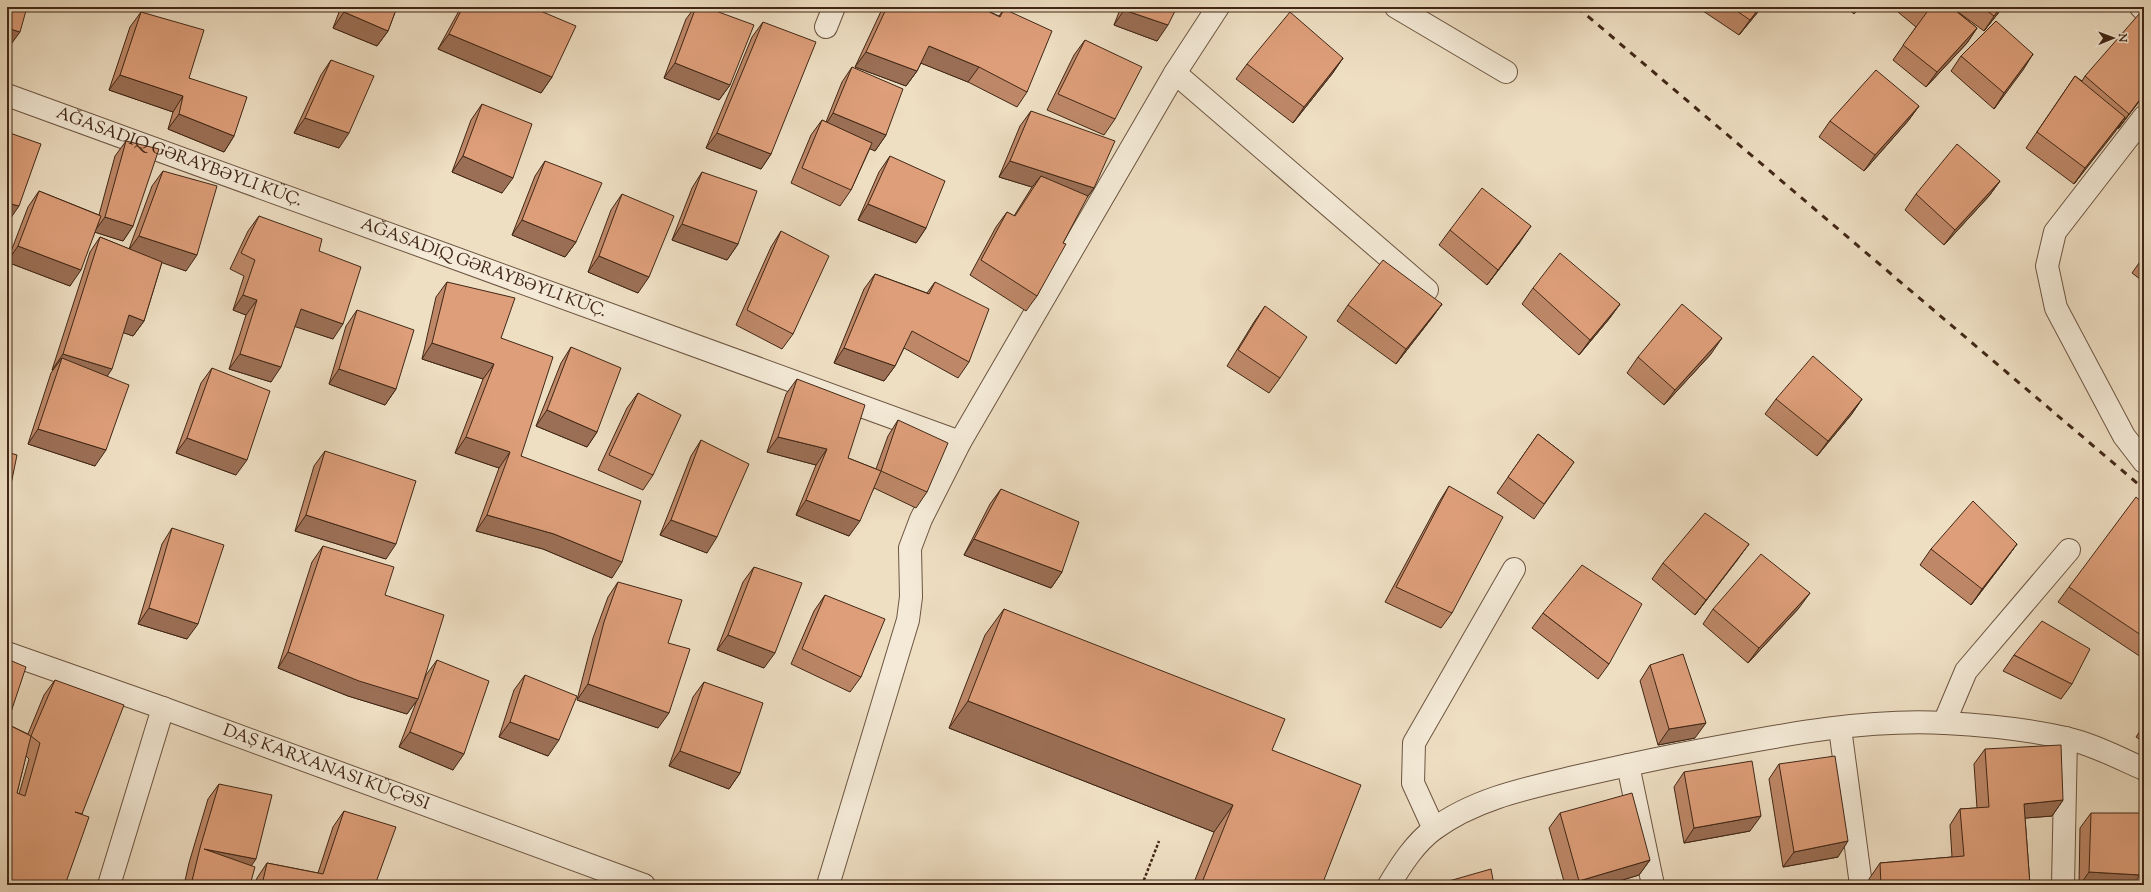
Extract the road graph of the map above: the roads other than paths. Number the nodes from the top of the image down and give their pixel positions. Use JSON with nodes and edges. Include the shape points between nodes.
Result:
{"nodes":[{"id":1,"x":1218,"y":7,"type":"edge"},
{"id":2,"x":1396,"y":7,"type":"edge"},
{"id":3,"x":2141,"y":7,"type":"edge"},
{"id":4,"x":2144,"y":10,"type":"edge"},
{"id":5,"x":1506,"y":72,"type":"dead end"},
{"id":6,"x":1175,"y":73,"type":"junction"},
{"id":7,"x":7,"y":95,"type":"edge"},
{"id":8,"x":2144,"y":117,"type":"edge"},
{"id":9,"x":1427,"y":290,"type":"dead end"},
{"id":10,"x":960,"y":442,"type":"junction"},
{"id":11,"x":2144,"y":462,"type":"edge"},
{"id":12,"x":2069,"y":550,"type":"dead end"},
{"id":13,"x":1514,"y":568,"type":"dead end"},
{"id":14,"x":7,"y":653,"type":"edge"},
{"id":15,"x":163,"y":708,"type":"junction"},
{"id":16,"x":1944,"y":723,"type":"junction"},
{"id":17,"x":1840,"y":728,"type":"junction"},
{"id":18,"x":2066,"y":738,"type":"junction"},
{"id":19,"x":1628,"y":765,"type":"junction"},
{"id":20,"x":2144,"y":769,"type":"edge"},
{"id":21,"x":1434,"y":829,"type":"junction"},
{"id":22,"x":595,"y":876,"type":"edge"},
{"id":23,"x":109,"y":885,"type":"edge"},
{"id":24,"x":644,"y":885,"type":"edge"},
{"id":25,"x":828,"y":885,"type":"edge"},
{"id":26,"x":1389,"y":885,"type":"edge"},
{"id":27,"x":1653,"y":885,"type":"edge"},
{"id":28,"x":1861,"y":885,"type":"edge"},
{"id":29,"x":2063,"y":885,"type":"edge"}],
"edges":[{"from":1,"to":6,"type":"street"},
{"from":2,"to":5,"type":"street"},
{"from":3,"to":4,"type":"street"},
{"from":6,"to":9,"type":"street"},
{"from":6,"to":10,"type":"street"},
{"from":7,"to":10,"type":"street"},
{"from":8,"to":11,"type":"street","via":[[2056,232],[2048,266],[2056,308],[2124,436]]},
{"from":10,"to":25,"type":"street","via":[[921,519],[910,548],[911,597],[908,620]]},
{"from":12,"to":16,"type":"street","via":[[1966,671]]},
{"from":13,"to":21,"type":"street","via":[[1414,743],[1413,783]]},
{"from":14,"to":15,"type":"street"},
{"from":15,"to":22,"type":"street"},
{"from":15,"to":23,"type":"street"},
{"from":16,"to":17,"type":"street"},
{"from":16,"to":18,"type":"street","via":[[2022,730]]},
{"from":17,"to":19,"type":"street"},
{"from":17,"to":28,"type":"street"},
{"from":18,"to":20,"type":"street"},
{"from":18,"to":29,"type":"street"},
{"from":19,"to":21,"type":"street","via":[[1520,790],[1476,806]]},
{"from":19,"to":27,"type":"street"},
{"from":21,"to":26,"type":"street","via":[[1412,851]]},
{"from":22,"to":24,"type":"street"}]}
